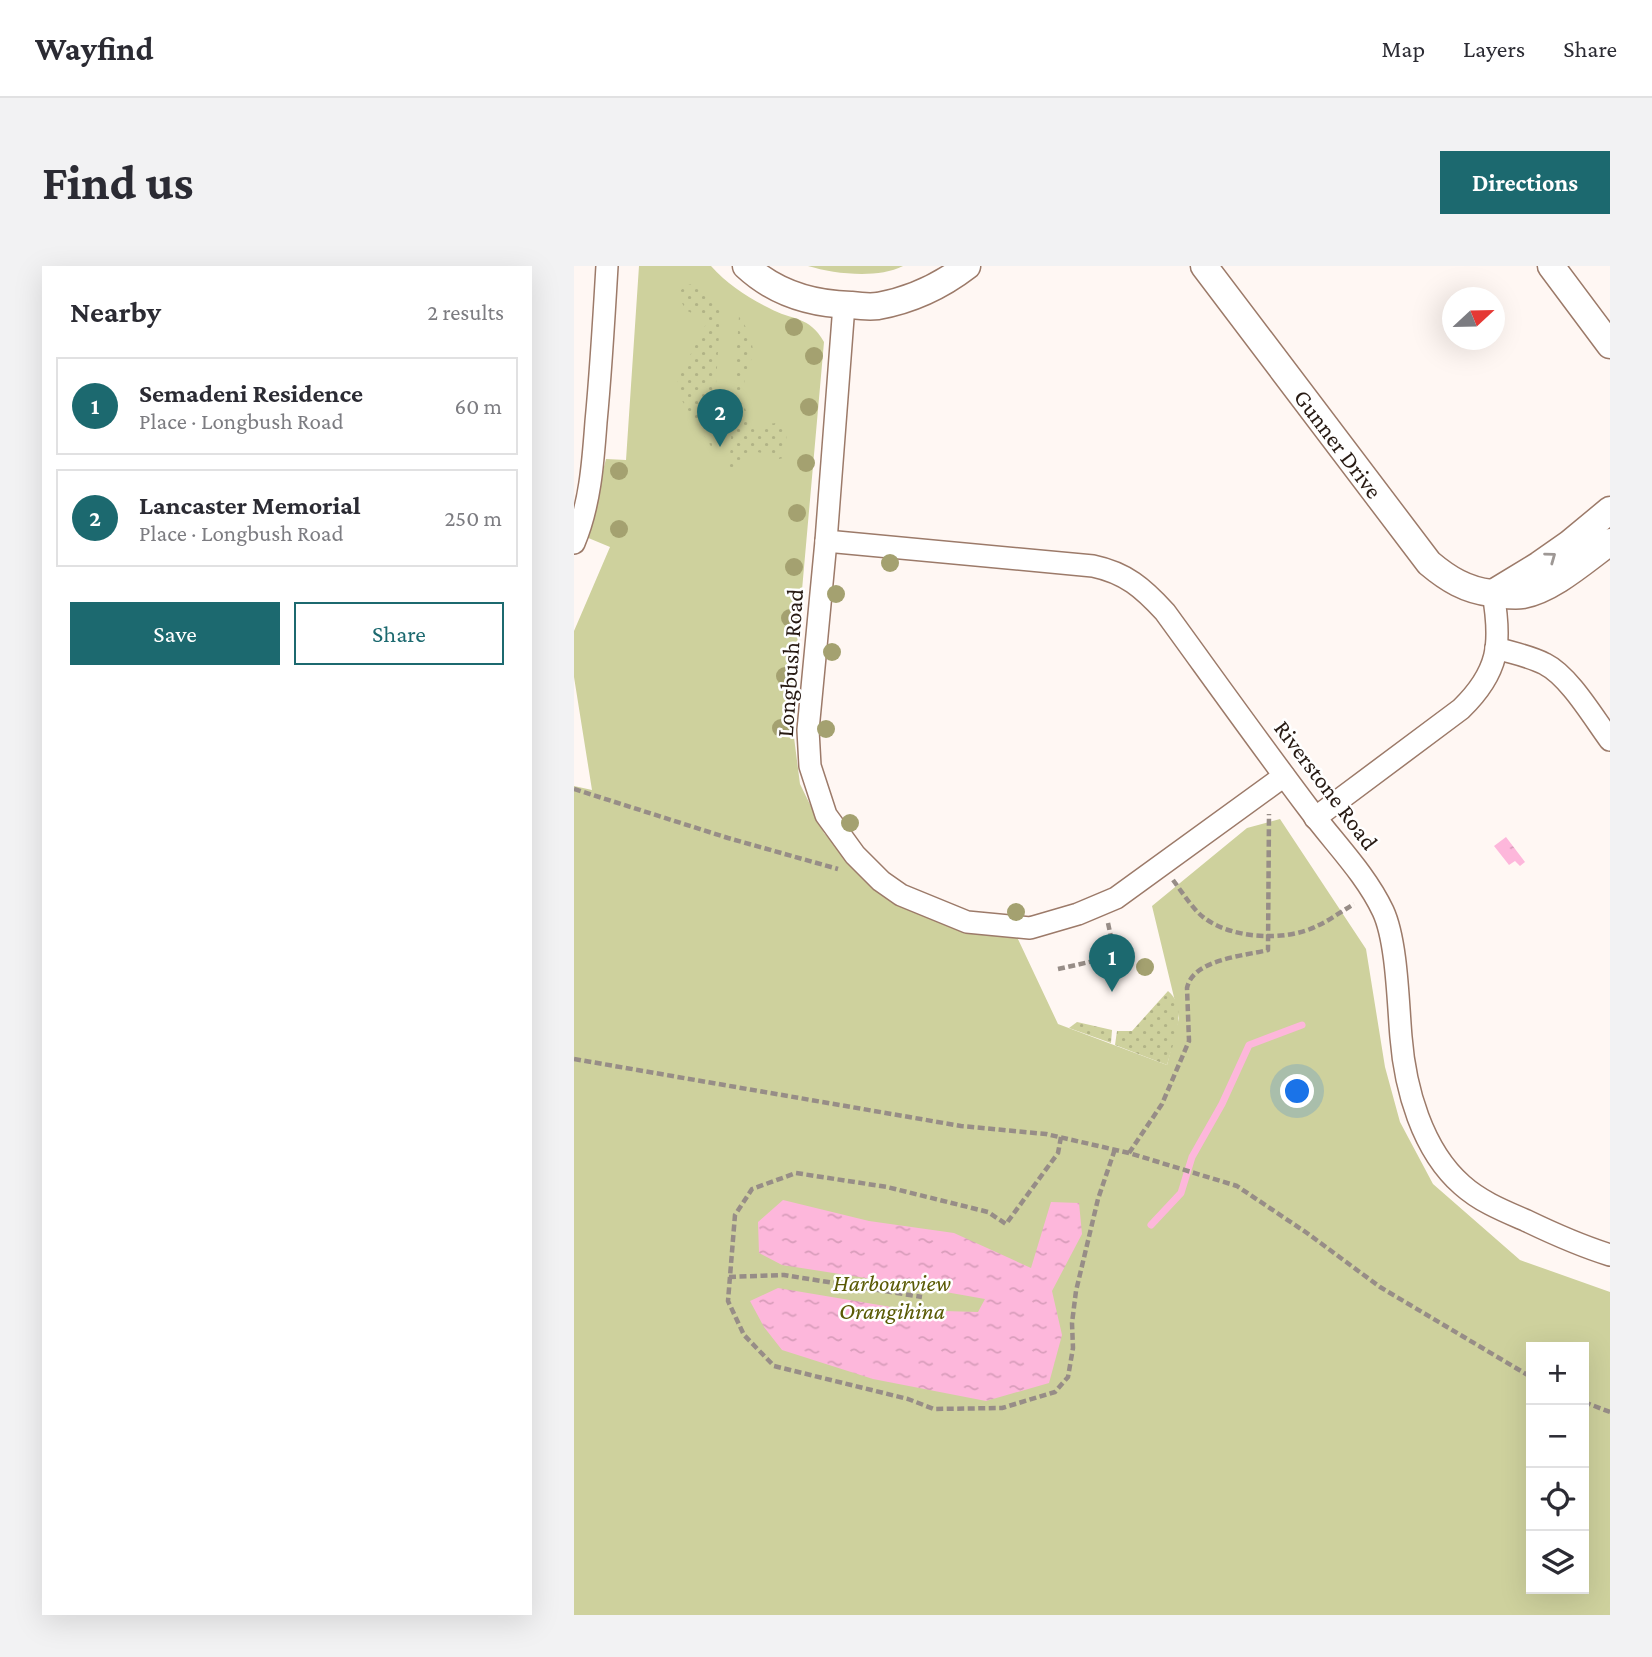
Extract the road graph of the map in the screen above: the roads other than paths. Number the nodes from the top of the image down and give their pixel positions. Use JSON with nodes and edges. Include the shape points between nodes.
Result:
{"nodes":[{"id":1,"x":607,"y":266,"type":"edge"},
{"id":2,"x":746,"y":266,"type":"edge"},
{"id":3,"x":967,"y":266,"type":"edge"},
{"id":4,"x":1204,"y":266,"type":"edge"},
{"id":5,"x":1551,"y":266,"type":"edge"},
{"id":6,"x":844,"y":305,"type":"junction"},
{"id":7,"x":1610,"y":345,"type":"edge"},
{"id":8,"x":582,"y":486,"type":"edge"},
{"id":9,"x":1610,"y":510,"type":"edge"},
{"id":10,"x":826,"y":541,"type":"junction"},
{"id":11,"x":1610,"y":542,"type":"edge"},
{"id":12,"x":574,"y":543,"type":"edge"},
{"id":13,"x":1493,"y":593,"type":"junction"},
{"id":14,"x":1496,"y":649,"type":"junction"},
{"id":15,"x":1610,"y":740,"type":"edge"},
{"id":16,"x":1284,"y":776,"type":"junction"},
{"id":17,"x":1315,"y":818,"type":"junction"},
{"id":18,"x":1610,"y":1255,"type":"edge"}],
"edges":[{"from":1,"to":8,"type":"street","via":[[600,378]]},
{"from":2,"to":6,"type":"street","via":[[795,297]]},
{"from":3,"to":6,"type":"street","via":[[944,283],[909,297],[876,306]]},
{"from":4,"to":13,"type":"street","name":"Gunner Drive","via":[[1429,563],[1454,582]]},
{"from":5,"to":7,"type":"street"},
{"from":6,"to":10,"type":"street","name":"Longbush Road"},
{"from":8,"to":12,"type":"street","via":[[580,529]]},
{"from":13,"to":9,"type":"street","one_way":true,"via":[[1569,544]]},
{"from":10,"to":16,"type":"street","name":"Riverstone Road","via":[[1111,570],[1149,594],[1165,612]]},
{"from":10,"to":16,"type":"street","name":"Longbush Road","via":[[808,730],[810,766],[833,825],[855,855],[901,895],[967,922],[1030,928],[1078,914],[1116,898]]},
{"from":11,"to":13,"type":"street","name":"Gunner Drive","via":[[1536,592],[1521,596]]},
{"from":13,"to":14,"type":"street"},
{"from":14,"to":15,"type":"street","via":[[1547,664],[1562,676]]},
{"from":14,"to":17,"type":"street","via":[[1482,686],[1461,709]]},
{"from":16,"to":17,"type":"street","name":"Riverstone Road"},
{"from":17,"to":18,"type":"street","name":"Riverstone Road","via":[[1364,879],[1385,915],[1407,1078],[1418,1116],[1446,1168],[1462,1186],[1488,1203]]}]}
